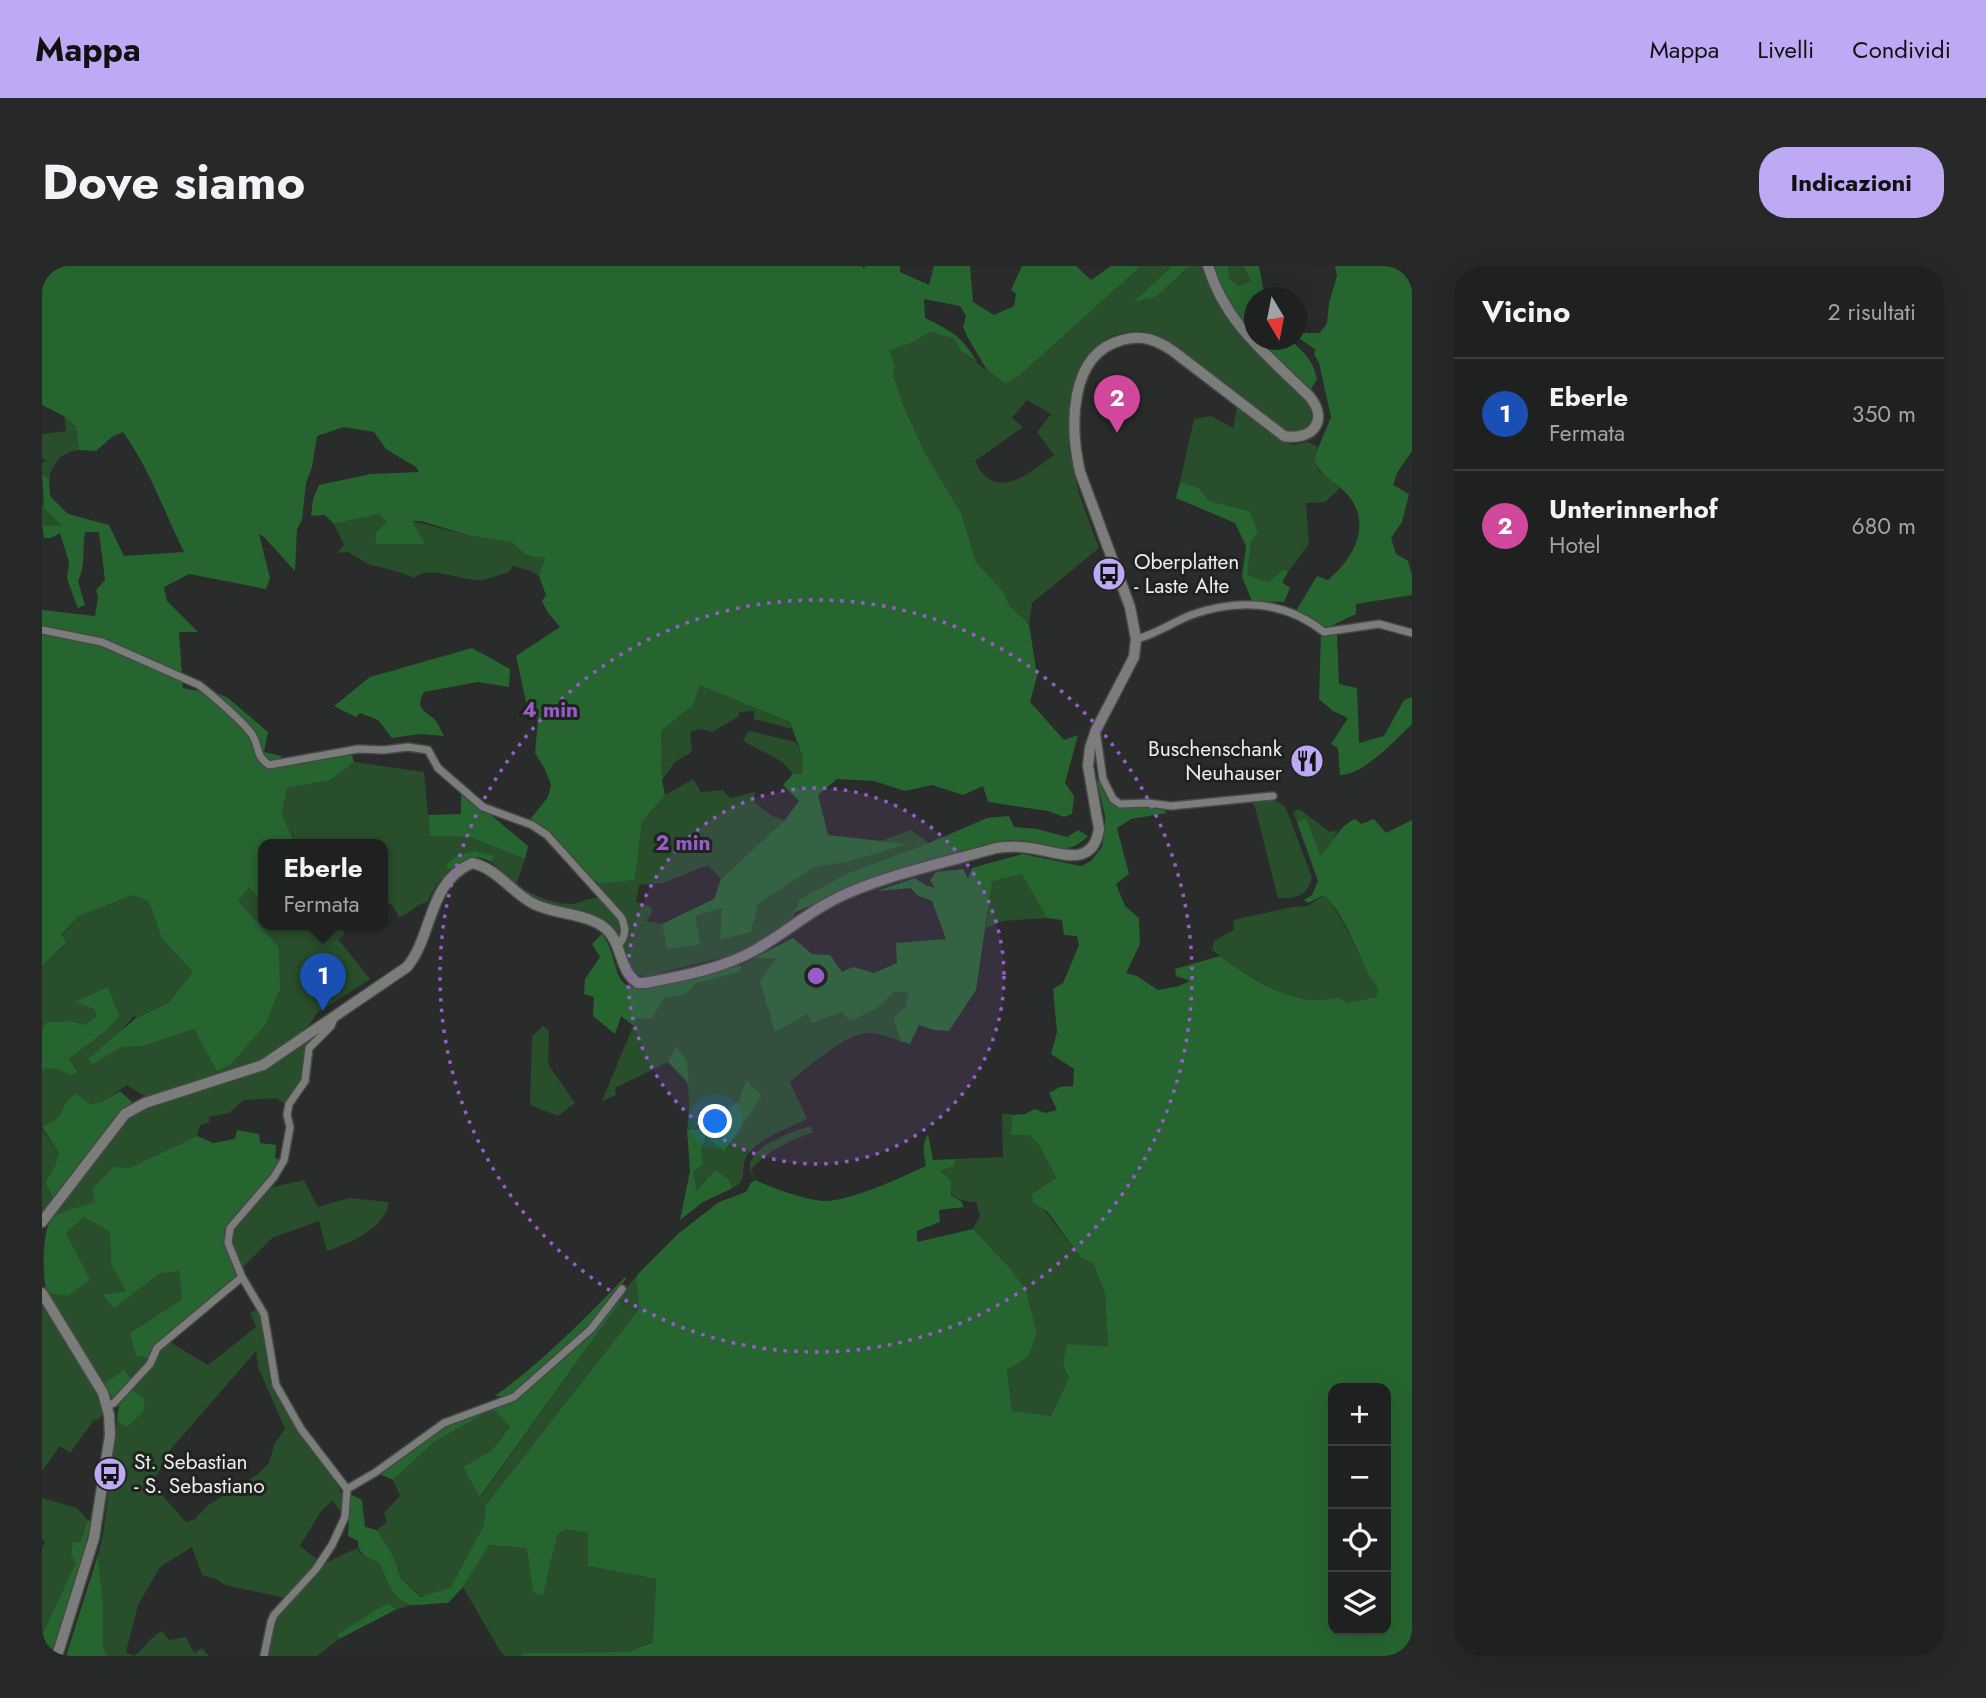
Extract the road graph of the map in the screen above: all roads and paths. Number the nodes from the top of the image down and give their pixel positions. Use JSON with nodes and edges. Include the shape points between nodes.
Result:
{"nodes":[{"id":1,"x":1208,"y":266,"type":"edge"},
{"id":2,"x":42,"y":630,"type":"edge"},
{"id":3,"x":1412,"y":633,"type":"edge"},
{"id":4,"x":1136,"y":639,"type":"junction"},
{"id":5,"x":1096,"y":730,"type":"junction"},
{"id":6,"x":1273,"y":796,"type":"dead end"},
{"id":7,"x":617,"y":946,"type":"junction"},
{"id":8,"x":336,"y":1014,"type":"junction"},
{"id":9,"x":42,"y":1222,"type":"edge"},
{"id":10,"x":242,"y":1277,"type":"junction"},
{"id":11,"x":622,"y":1289,"type":"dead end"},
{"id":12,"x":42,"y":1293,"type":"edge"},
{"id":13,"x":107,"y":1406,"type":"junction"},
{"id":14,"x":346,"y":1489,"type":"junction"},
{"id":15,"x":57,"y":1656,"type":"edge"},
{"id":16,"x":264,"y":1656,"type":"edge"}],
"edges":[{"from":1,"to":4,"type":"main road","via":[[1226,309],[1310,397],[1319,416],[1308,434],[1284,436],[1173,351],[1146,338],[1115,342],[1091,359],[1076,405],[1076,452],[1130,607]]},
{"from":2,"to":7,"type":"street","via":[[103,642],[199,685],[254,737],[258,754],[269,765],[358,750],[428,750],[438,768],[483,807],[547,835],[621,917],[625,935]]},
{"from":3,"to":4,"type":"street","via":[[1379,624],[1324,632],[1289,611],[1250,603],[1194,614]]},
{"from":4,"to":5,"type":"main road","via":[[1130,665]]},
{"from":5,"to":6,"type":"street","via":[[1100,771],[1120,804],[1171,806]]},
{"from":5,"to":7,"type":"main road","via":[[1088,766],[1098,839],[1080,855],[996,848],[879,881],[823,906],[737,959],[656,981],[632,979]]},
{"from":7,"to":8,"type":"main road","via":[[603,926],[532,903],[491,871],[472,863],[442,889],[419,950],[407,967]]},
{"from":8,"to":9,"type":"main road","via":[[263,1065],[145,1103],[125,1114]]},
{"from":8,"to":10,"type":"street","via":[[331,1026],[309,1048],[306,1081],[289,1104],[284,1160],[230,1228],[228,1243]]},
{"from":10,"to":13,"type":"street","via":[[157,1348],[150,1364]]},
{"from":10,"to":14,"type":"street","via":[[264,1314],[276,1385],[301,1429]]},
{"from":11,"to":14,"type":"street","via":[[591,1329],[514,1397],[444,1423]]},
{"from":12,"to":13,"type":"main road"},
{"from":13,"to":15,"type":"main road","via":[[110,1434],[94,1538]]},
{"from":14,"to":16,"type":"street","via":[[339,1534],[316,1569],[274,1615]]}]}
